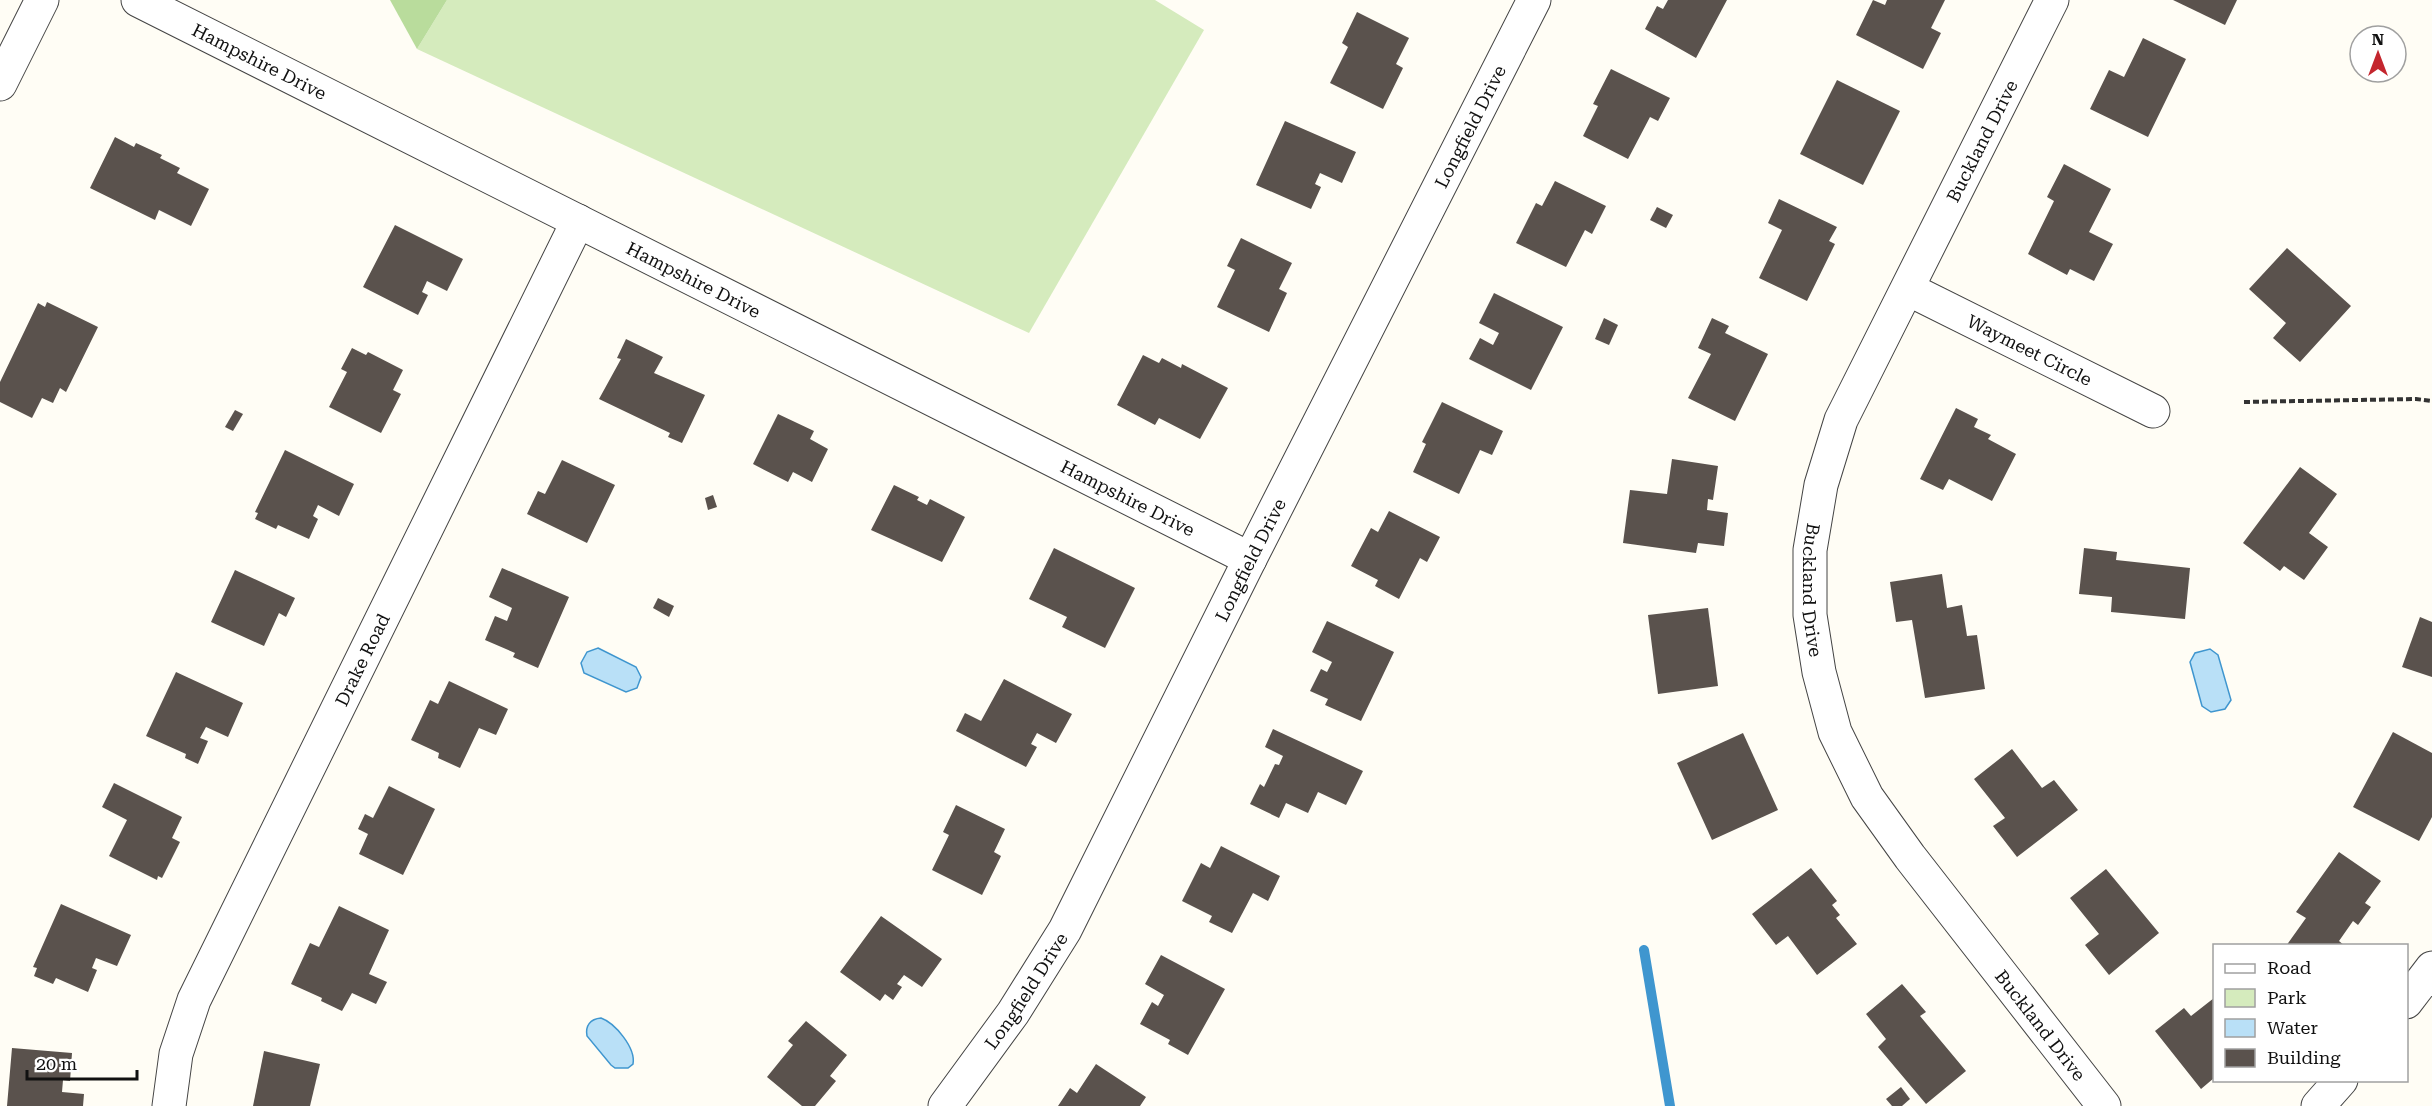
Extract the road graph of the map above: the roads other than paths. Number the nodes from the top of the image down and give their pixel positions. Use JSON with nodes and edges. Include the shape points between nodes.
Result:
{"nodes":[{"id":1,"x":42,"y":0,"type":"edge"},
{"id":2,"x":138,"y":0,"type":"edge"},
{"id":3,"x":1534,"y":0,"type":"edge"},
{"id":4,"x":2052,"y":0,"type":"edge"},
{"id":5,"x":0,"y":84,"type":"edge"},
{"id":6,"x":579,"y":221,"type":"junction"},
{"id":7,"x":1908,"y":289,"type":"junction"},
{"id":8,"x":2153,"y":411,"type":"dead end"},
{"id":9,"x":1250,"y":559,"type":"junction"},
{"id":10,"x":2432,"y":968,"type":"edge"},
{"id":11,"x":2408,"y":999,"type":"edge"},
{"id":12,"x":2339,"y":1082,"type":"edge"},
{"id":13,"x":169,"y":1106,"type":"edge"},
{"id":14,"x":945,"y":1106,"type":"edge"},
{"id":15,"x":2104,"y":1106,"type":"edge"},
{"id":16,"x":2318,"y":1106,"type":"edge"}],
"edges":[{"from":1,"to":5,"type":"street"},
{"from":2,"to":6,"type":"street","name":"Hampshire Drive"},
{"from":3,"to":9,"type":"street","name":"Longfield Drive"},
{"from":4,"to":7,"type":"street","name":"Buckland Drive"},
{"from":6,"to":9,"type":"street","name":"Hampshire Drive"},
{"from":6,"to":13,"type":"street","name":"Drake Road","via":[[194,1000],[176,1054]]},
{"from":7,"to":8,"type":"street","name":"Waymeet Circle"},
{"from":7,"to":15,"type":"street","name":"Buckland Drive","via":[[1841,420],[1821,485],[1810,550],[1810,615],[1819,672],[1835,732],[1867,796]]},
{"from":9,"to":14,"type":"street","name":"Longfield Drive","via":[[1065,930],[1013,1013]]},
{"from":10,"to":11,"type":"street"},
{"from":12,"to":16,"type":"street"}]}
